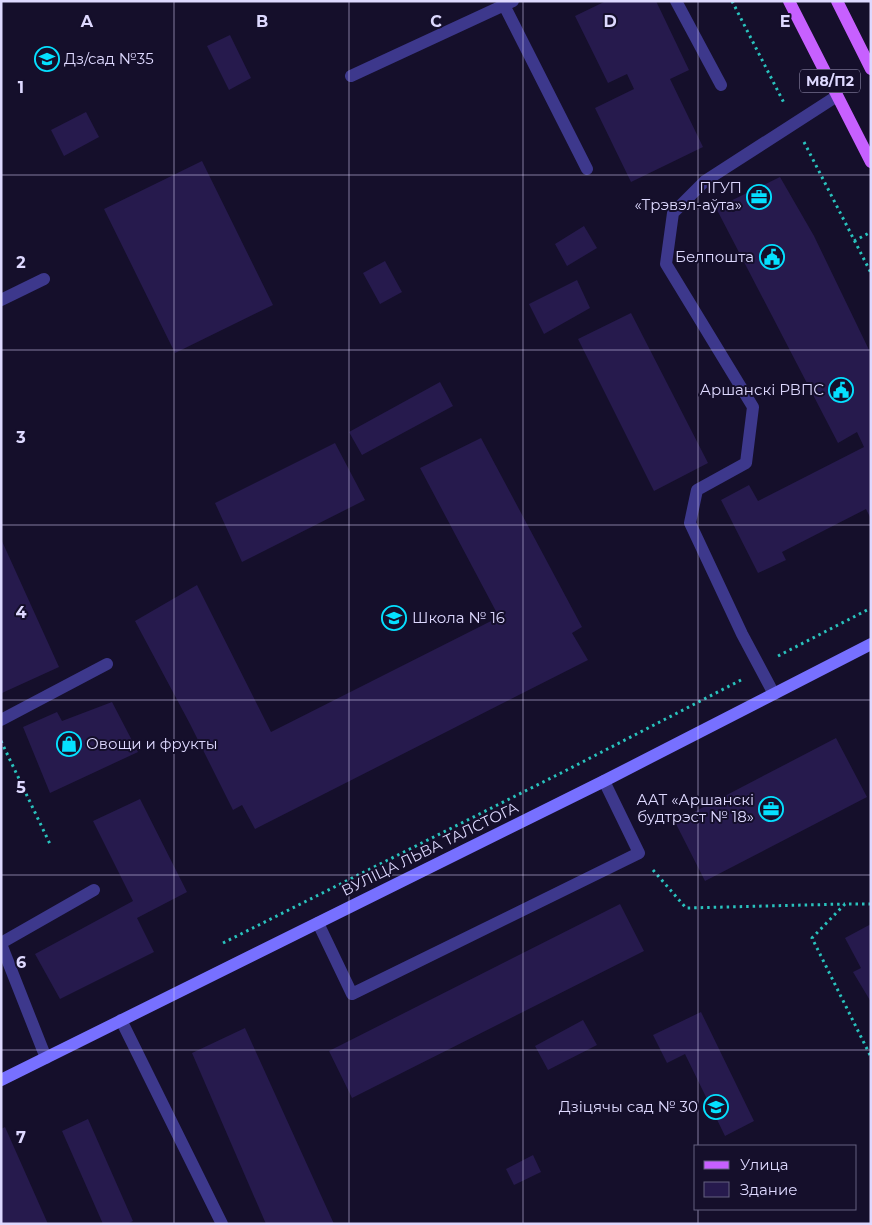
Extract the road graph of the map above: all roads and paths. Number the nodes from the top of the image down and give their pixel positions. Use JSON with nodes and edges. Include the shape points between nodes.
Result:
{"nodes":[{"id":1,"x":676,"y":1,"type":"edge"},
{"id":2,"x":789,"y":1,"type":"edge"},
{"id":3,"x":837,"y":1,"type":"edge"},
{"id":4,"x":509,"y":3,"type":"edge"},
{"id":5,"x":871,"y":69,"type":"edge"},
{"id":6,"x":351,"y":76,"type":"dead end"},
{"id":7,"x":721,"y":85,"type":"dead end"},
{"id":8,"x":837,"y":96,"type":"junction"},
{"id":9,"x":871,"y":162,"type":"edge"},
{"id":10,"x":587,"y":169,"type":"dead end"},
{"id":11,"x":871,"y":232,"type":"edge"},
{"id":12,"x":854,"y":241,"type":"dead end"},
{"id":13,"x":44,"y":279,"type":"dead end"},
{"id":14,"x":1,"y":300,"type":"edge"},
{"id":15,"x":871,"y":608,"type":"edge"},
{"id":16,"x":871,"y":644,"type":"edge"},
{"id":17,"x":107,"y":664,"type":"dead end"},
{"id":18,"x":760,"y":668,"type":"junction"},
{"id":19,"x":774,"y":694,"type":"junction"},
{"id":20,"x":1,"y":720,"type":"edge"},
{"id":21,"x":1,"y":741,"type":"edge"},
{"id":22,"x":604,"y":781,"type":"junction"},
{"id":23,"x":50,"y":844,"type":"dead end"},
{"id":24,"x":639,"y":853,"type":"junction"},
{"id":25,"x":94,"y":890,"type":"dead end"},
{"id":26,"x":845,"y":904,"type":"junction"},
{"id":27,"x":871,"y":904,"type":"edge"},
{"id":28,"x":318,"y":922,"type":"junction"},
{"id":29,"x":1,"y":943,"type":"edge"},
{"id":30,"x":214,"y":947,"type":"dead end"},
{"id":31,"x":121,"y":1020,"type":"junction"},
{"id":32,"x":871,"y":1057,"type":"edge"},
{"id":33,"x":46,"y":1058,"type":"junction"},
{"id":34,"x":1,"y":1080,"type":"edge"},
{"id":35,"x":222,"y":1224,"type":"edge"}],
"edges":[{"from":1,"to":7,"type":"lane"},
{"from":2,"to":8,"type":"main road","number":"М8/П2"},
{"from":3,"to":5,"type":"main road","number":"М8/П2"},
{"from":4,"to":6,"type":"lane"},
{"from":4,"to":10,"type":"lane"},
{"from":8,"to":9,"type":"main road","number":"М8/П2"},
{"from":8,"to":18,"type":"lane","via":[[705,181],[674,213],[666,264],[753,407],[746,463],[697,490],[690,523]]},
{"from":11,"to":12,"type":"path"},
{"from":13,"to":14,"type":"lane"},
{"from":15,"to":18,"type":"path"},
{"from":16,"to":19,"type":"street","name":"ВУЛІЦА ЛЬВА ТАЛСТОГА"},
{"from":17,"to":20,"type":"lane"},
{"from":18,"to":19,"type":"lane"},
{"from":18,"to":30,"type":"path","via":[[565,772]]},
{"from":19,"to":22,"type":"street","name":"ВУЛІЦА ЛЬВА ТАЛСТОГА"},
{"from":21,"to":23,"type":"path"},
{"from":22,"to":24,"type":"lane"},
{"from":22,"to":28,"type":"street","name":"ВУЛІЦА ЛЬВА ТАЛСТОГА"},
{"from":24,"to":26,"type":"path","via":[[686,908]]},
{"from":24,"to":28,"type":"lane","via":[[352,994]]},
{"from":25,"to":29,"type":"lane"},
{"from":26,"to":27,"type":"path"},
{"from":26,"to":32,"type":"path","via":[[812,938]]},
{"from":28,"to":31,"type":"street","name":"ВУЛІЦА ЛЬВА ТАЛСТОГА"},
{"from":29,"to":33,"type":"lane"},
{"from":31,"to":33,"type":"street","name":"ВУЛІЦА ЛЬВА ТАЛСТОГА"},
{"from":31,"to":35,"type":"lane"},
{"from":33,"to":34,"type":"street","name":"ВУЛІЦА ЛЬВА ТАЛСТОГА"}]}
